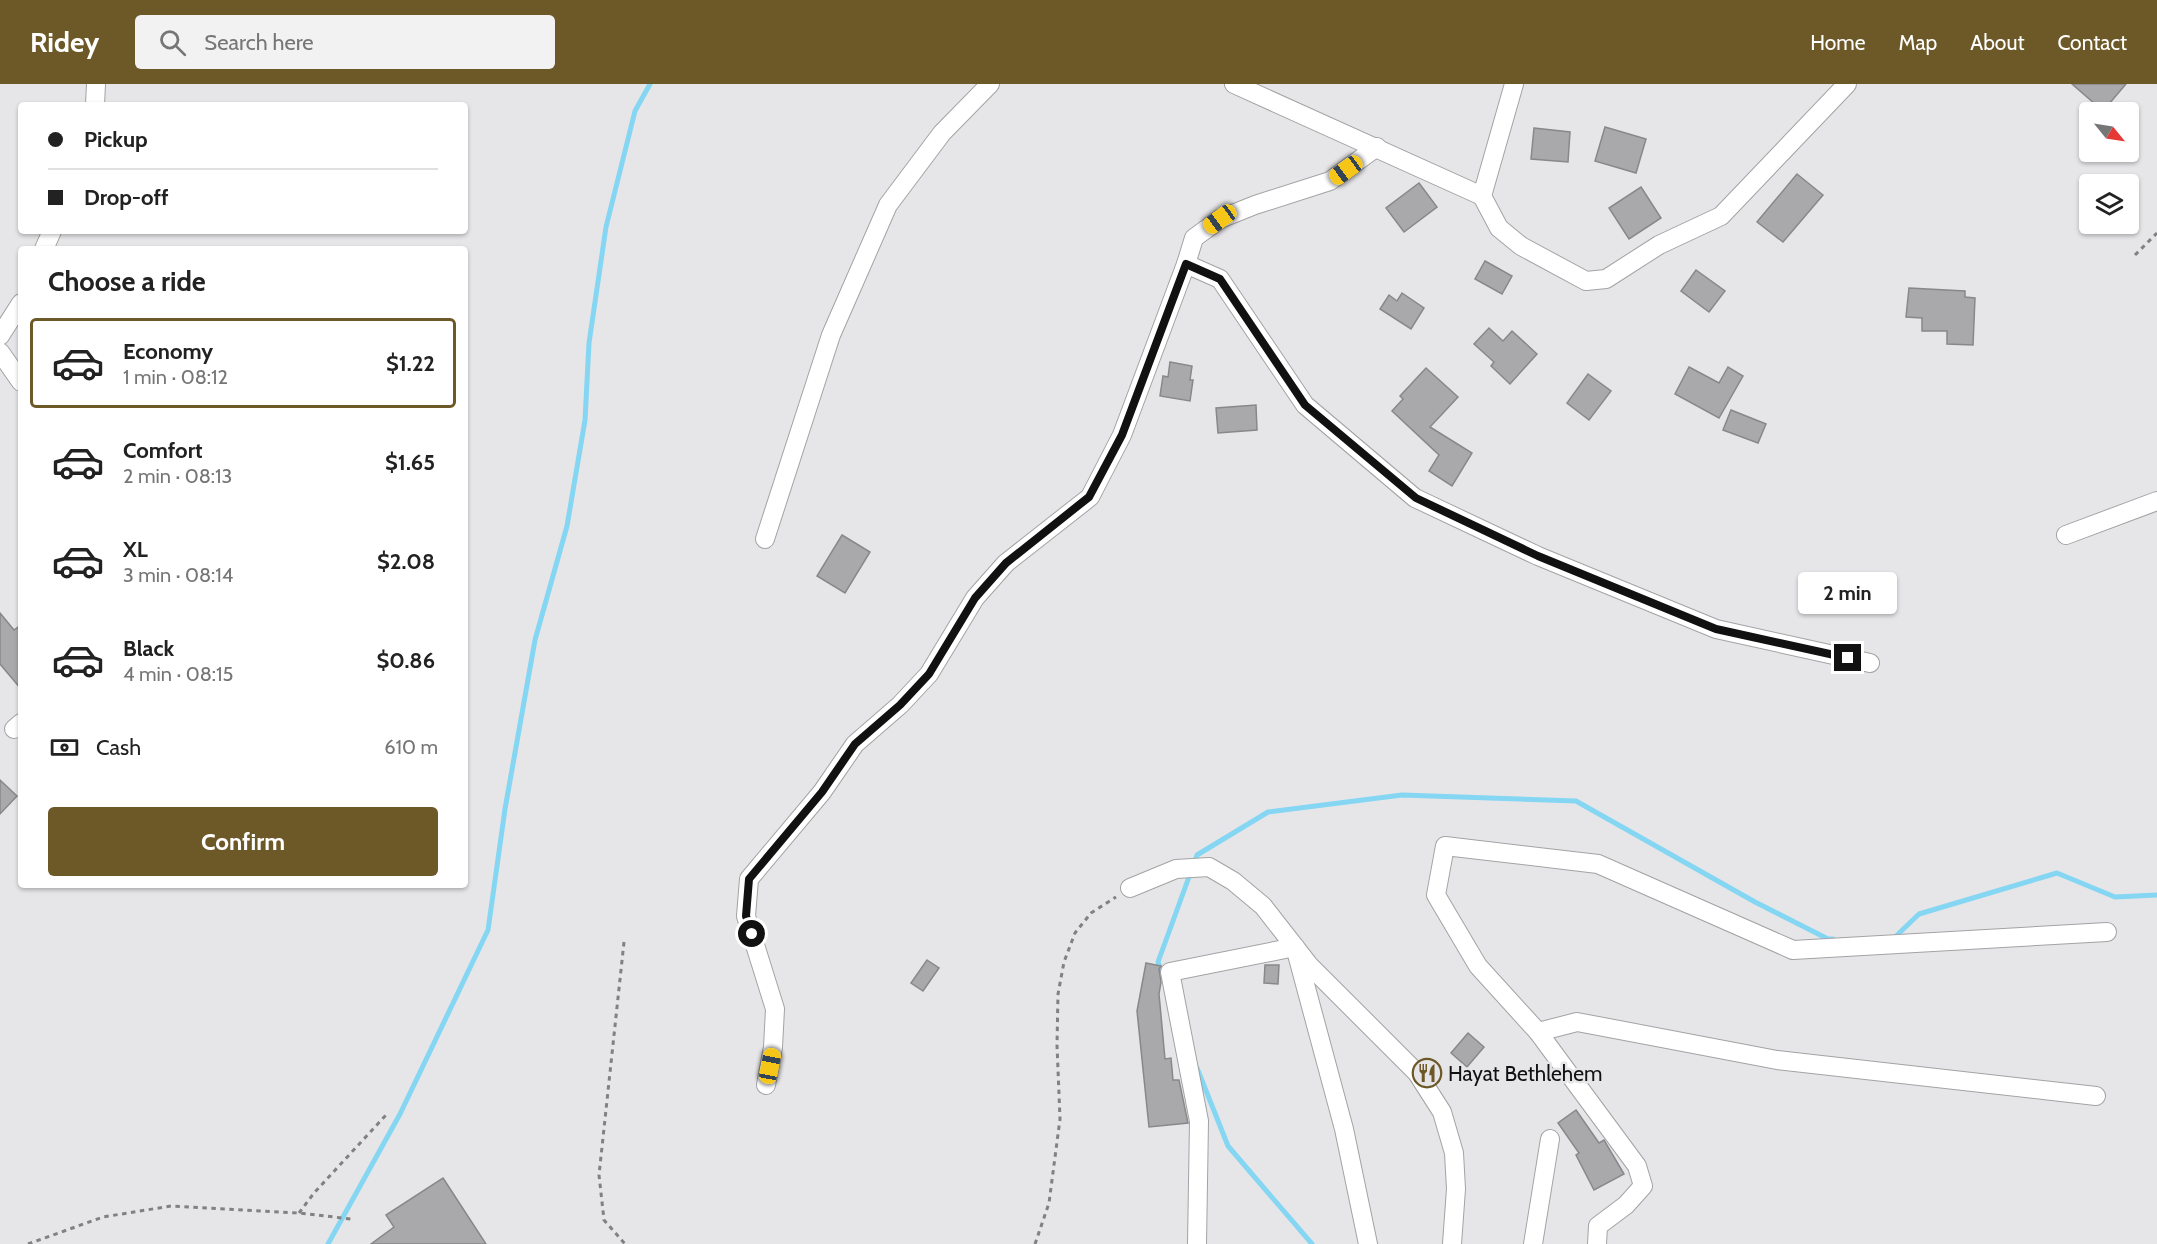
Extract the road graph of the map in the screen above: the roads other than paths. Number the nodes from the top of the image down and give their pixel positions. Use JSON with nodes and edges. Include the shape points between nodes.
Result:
{"nodes":[{"id":1,"x":96,"y":84,"type":"edge"},
{"id":2,"x":990,"y":84,"type":"edge"},
{"id":3,"x":1234,"y":84,"type":"edge"},
{"id":4,"x":1514,"y":84,"type":"edge"},
{"id":5,"x":1847,"y":84,"type":"edge"},
{"id":6,"x":95,"y":102,"type":"edge"},
{"id":7,"x":1377,"y":147,"type":"junction"},
{"id":8,"x":1482,"y":196,"type":"junction"},
{"id":9,"x":1186,"y":264,"type":"junction"},
{"id":10,"x":18,"y":308,"type":"edge"},
{"id":11,"x":0,"y":336,"type":"edge"},
{"id":12,"x":0,"y":352,"type":"edge"},
{"id":13,"x":18,"y":378,"type":"edge"},
{"id":14,"x":2157,"y":501,"type":"edge"},
{"id":15,"x":2066,"y":535,"type":"dead end"},
{"id":16,"x":765,"y":539,"type":"dead end"},
{"id":17,"x":1870,"y":663,"type":"dead end"},
{"id":18,"x":1130,"y":888,"type":"road end"},
{"id":19,"x":2107,"y":932,"type":"dead end"},
{"id":20,"x":1295,"y":947,"type":"junction"},
{"id":21,"x":1538,"y":1032,"type":"junction"},
{"id":22,"x":766,"y":1085,"type":"dead end"},
{"id":23,"x":2096,"y":1096,"type":"dead end"},
{"id":24,"x":1550,"y":1139,"type":"dead end"},
{"id":25,"x":1197,"y":1244,"type":"edge"},
{"id":26,"x":1368,"y":1244,"type":"edge"},
{"id":27,"x":1452,"y":1244,"type":"edge"},
{"id":28,"x":1533,"y":1244,"type":"edge"},
{"id":29,"x":1597,"y":1244,"type":"edge"}],
"edges":[{"from":1,"to":6,"type":"street"},
{"from":2,"to":16,"type":"street","via":[[942,133],[888,205],[831,335]]},
{"from":3,"to":7,"type":"street"},
{"from":4,"to":8,"type":"street"},
{"from":5,"to":8,"type":"street","via":[[1721,216],[1659,245],[1606,279],[1586,281],[1521,246],[1499,228]]},
{"from":7,"to":8,"type":"street"},
{"from":7,"to":9,"type":"street","via":[[1330,181],[1220,219],[1194,238]]},
{"from":9,"to":17,"type":"street","via":[[1220,279],[1305,405],[1416,498],[1538,556],[1716,629]]},
{"from":9,"to":22,"type":"street","via":[[1122,435],[1089,497],[1006,563],[975,598],[929,674],[855,744],[822,792],[749,879],[746,916],[775,1009]]},
{"from":10,"to":11,"type":"street"},
{"from":12,"to":13,"type":"street"},
{"from":14,"to":15,"type":"street"},
{"from":18,"to":20,"type":"street","via":[[1176,869],[1209,867],[1263,906]]},
{"from":19,"to":21,"type":"street","via":[[1793,950],[1598,864],[1445,846],[1436,895],[1478,966]]},
{"from":20,"to":25,"type":"street","via":[[1170,972],[1199,1120]]},
{"from":20,"to":26,"type":"street","via":[[1344,1129]]},
{"from":20,"to":27,"type":"street","via":[[1417,1073],[1442,1112],[1454,1153]]},
{"from":21,"to":23,"type":"street","via":[[1577,1022],[1777,1060]]},
{"from":21,"to":29,"type":"street","via":[[1637,1166],[1643,1186],[1598,1226]]},
{"from":24,"to":28,"type":"street"}]}
